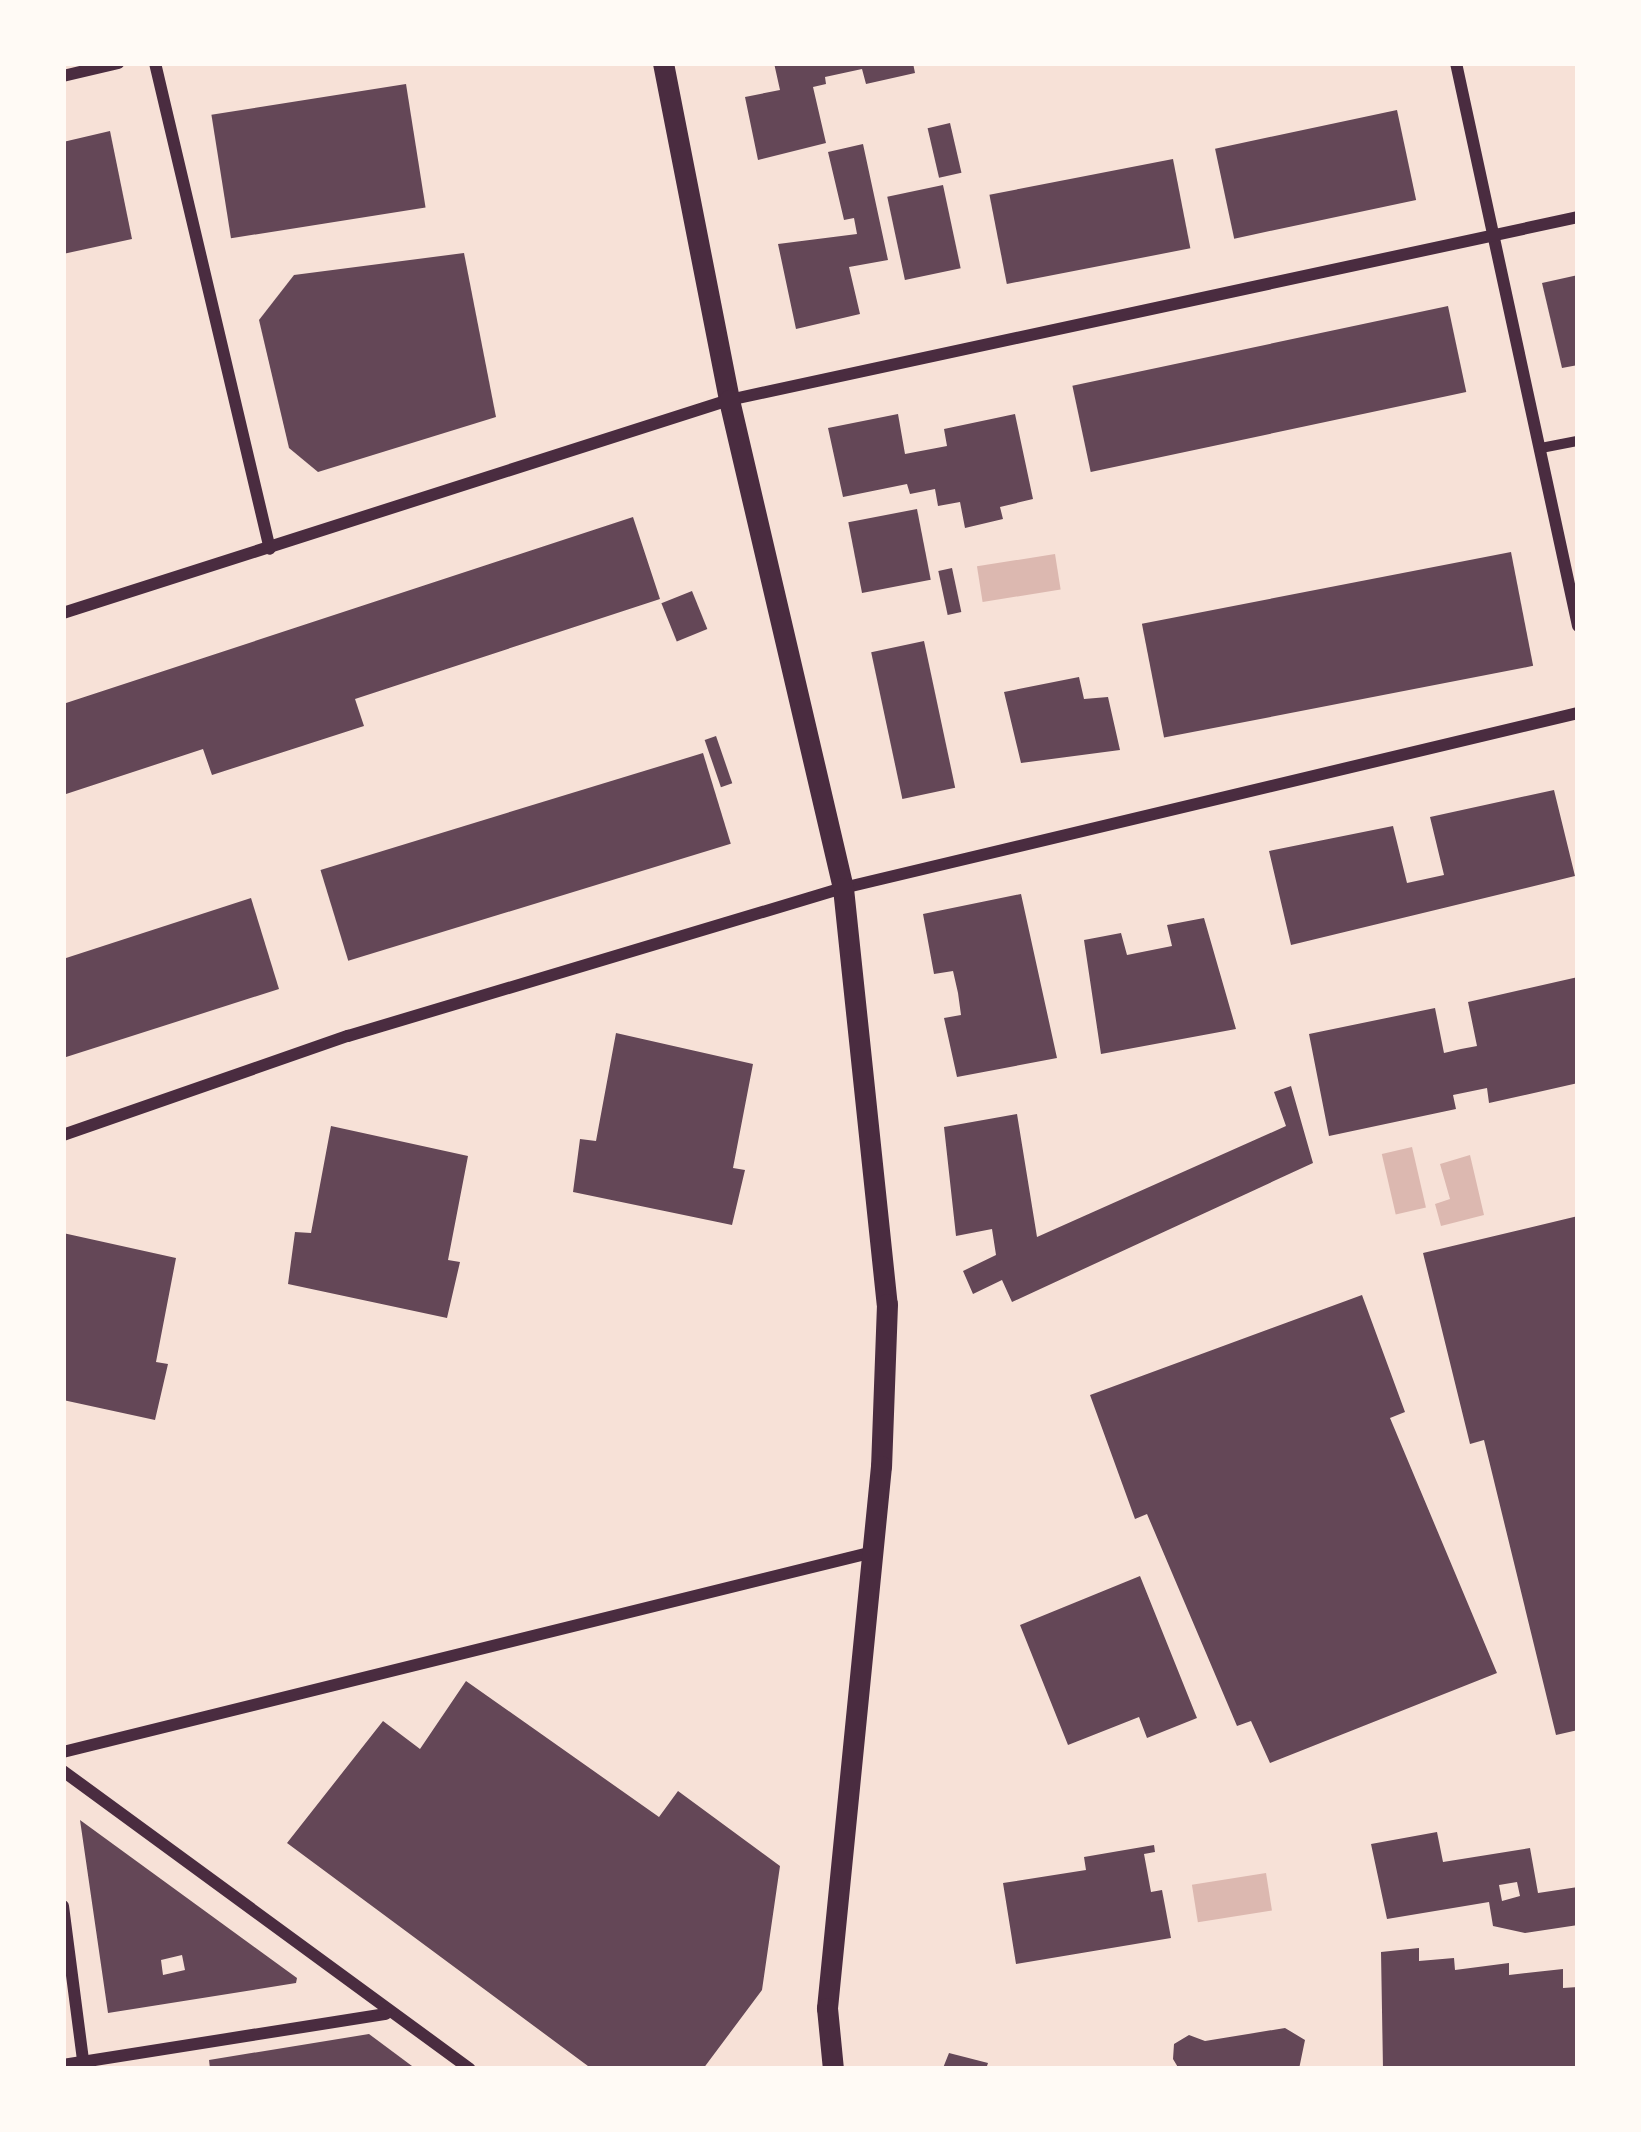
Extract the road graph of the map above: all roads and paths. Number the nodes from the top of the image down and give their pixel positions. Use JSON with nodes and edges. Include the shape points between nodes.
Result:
{"nodes":[{"id":1,"x":118,"y":63,"type":"edge"},
{"id":2,"x":155,"y":63,"type":"edge"},
{"id":3,"x":663,"y":63,"type":"edge"},
{"id":4,"x":1456,"y":63,"type":"edge"},
{"id":5,"x":63,"y":76,"type":"edge"},
{"id":6,"x":1578,"y":217,"type":"edge"},
{"id":7,"x":1496,"y":235,"type":"junction"},
{"id":8,"x":729,"y":400,"type":"junction"},
{"id":9,"x":1578,"y":441,"type":"edge"},
{"id":10,"x":1541,"y":448,"type":"junction"},
{"id":11,"x":270,"y":549,"type":"junction"},
{"id":12,"x":63,"y":613,"type":"edge"},
{"id":13,"x":1578,"y":626,"type":"edge"},
{"id":14,"x":1578,"y":713,"type":"edge"},
{"id":15,"x":843,"y":888,"type":"junction"},
{"id":16,"x":63,"y":1135,"type":"edge"},
{"id":17,"x":872,"y":1552,"type":"junction"},
{"id":18,"x":63,"y":1752,"type":"edge"},
{"id":19,"x":63,"y":1771,"type":"edge"},
{"id":20,"x":63,"y":1906,"type":"edge"},
{"id":21,"x":386,"y":2014,"type":"junction"},
{"id":22,"x":445,"y":2051,"type":"junction"},
{"id":23,"x":63,"y":2065,"type":"edge"},
{"id":24,"x":84,"y":2066,"type":"edge"},
{"id":25,"x":450,"y":2069,"type":"edge"},
{"id":26,"x":470,"y":2069,"type":"edge"},
{"id":27,"x":833,"y":2069,"type":"edge"}],
"edges":[{"from":1,"to":5,"type":"street"},
{"from":2,"to":11,"type":"street"},
{"from":3,"to":8,"type":"street"},
{"from":4,"to":7,"type":"street"},
{"from":6,"to":7,"type":"street"},
{"from":7,"to":8,"type":"street"},
{"from":7,"to":10,"type":"street"},
{"from":8,"to":11,"type":"street"},
{"from":8,"to":15,"type":"street"},
{"from":9,"to":10,"type":"street"},
{"from":10,"to":13,"type":"street"},
{"from":11,"to":12,"type":"street"},
{"from":14,"to":15,"type":"street"},
{"from":15,"to":16,"type":"street","via":[[348,1036]]},
{"from":15,"to":17,"type":"street","via":[[887,1304]]},
{"from":17,"to":18,"type":"street"},
{"from":17,"to":27,"type":"street","via":[[827,2008]]},
{"from":19,"to":21,"type":"street"},
{"from":20,"to":24,"type":"street"},
{"from":21,"to":22,"type":"street"},
{"from":21,"to":24,"type":"street"},
{"from":22,"to":25,"type":"street"},
{"from":22,"to":26,"type":"street"},
{"from":23,"to":24,"type":"street"}]}
